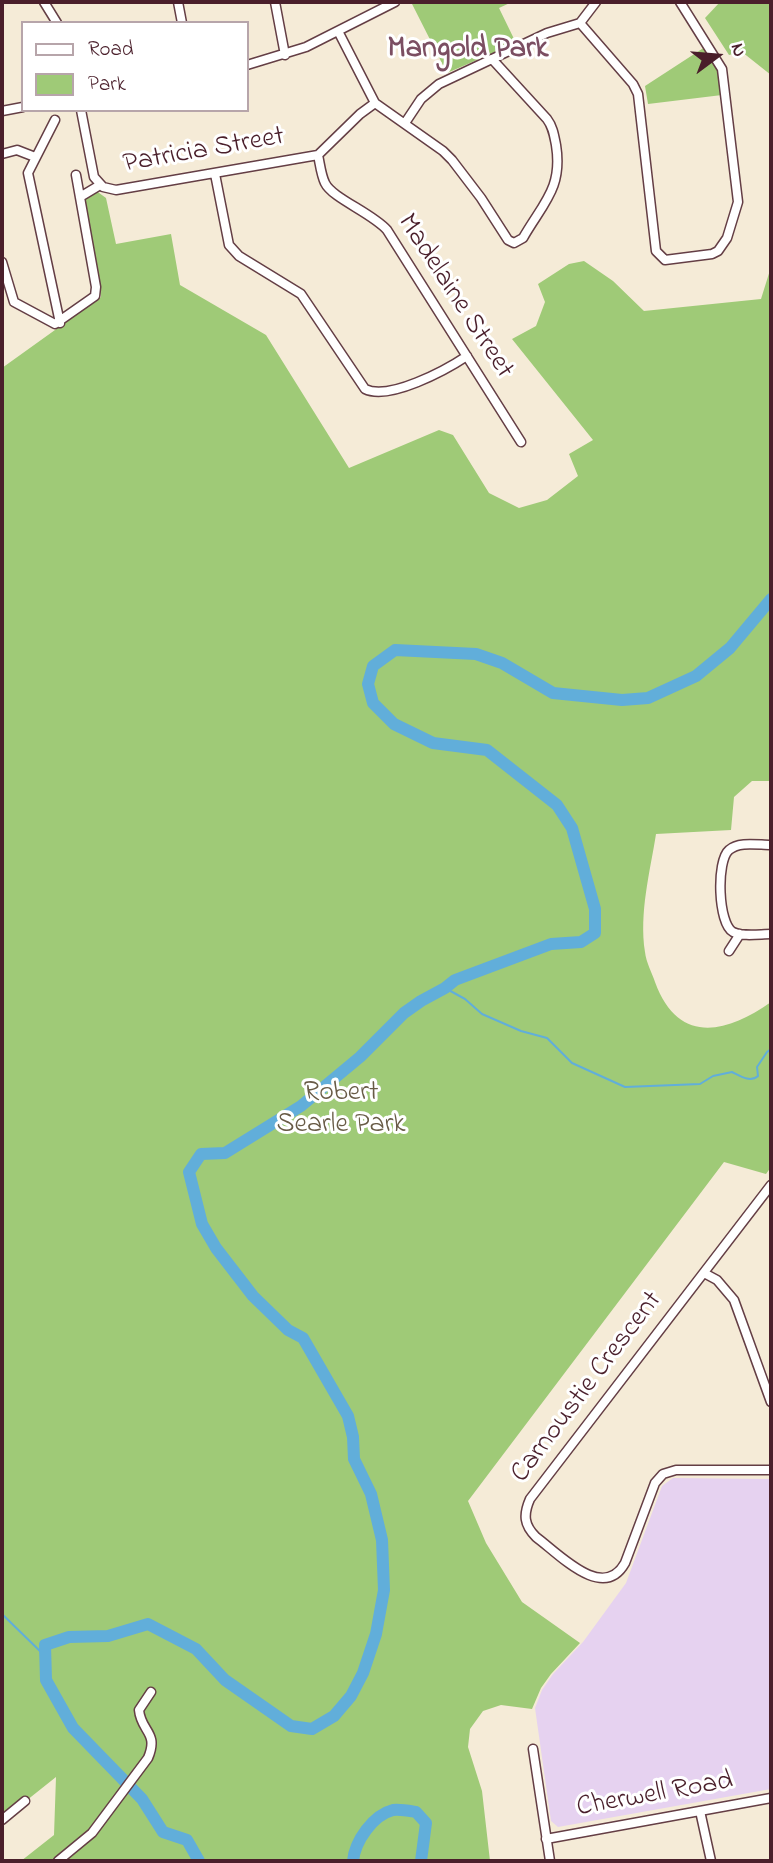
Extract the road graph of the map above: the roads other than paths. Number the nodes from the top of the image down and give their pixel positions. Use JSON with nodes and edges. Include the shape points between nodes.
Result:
{"nodes":[{"id":1,"x":44,"y":2,"type":"edge"},
{"id":2,"x":178,"y":2,"type":"edge"},
{"id":3,"x":275,"y":2,"type":"edge"},
{"id":4,"x":395,"y":2,"type":"edge"},
{"id":5,"x":582,"y":2,"type":"edge"},
{"id":6,"x":596,"y":2,"type":"edge"},
{"id":7,"x":680,"y":2,"type":"edge"},
{"id":8,"x":589,"y":10,"type":"junction"},
{"id":9,"x":56,"y":21,"type":"edge"},
{"id":10,"x":182,"y":21,"type":"edge"},
{"id":11,"x":580,"y":23,"type":"junction"},
{"id":12,"x":338,"y":31,"type":"junction"},
{"id":13,"x":285,"y":55,"type":"junction"},
{"id":14,"x":492,"y":59,"type":"junction"},
{"id":15,"x":248,"y":65,"type":"edge"},
{"id":16,"x":375,"y":103,"type":"junction"},
{"id":17,"x":21,"y":107,"type":"edge"},
{"id":18,"x":2,"y":111,"type":"edge"},
{"id":19,"x":81,"y":112,"type":"edge"},
{"id":20,"x":55,"y":120,"type":"dead end"},
{"id":21,"x":405,"y":123,"type":"junction"},
{"id":22,"x":2,"y":154,"type":"edge"},
{"id":23,"x":318,"y":155,"type":"junction"},
{"id":24,"x":35,"y":158,"type":"junction"},
{"id":25,"x":215,"y":174,"type":"junction"},
{"id":26,"x":76,"y":175,"type":"dead end"},
{"id":27,"x":100,"y":185,"type":"junction"},
{"id":28,"x":80,"y":197,"type":"junction"},
{"id":29,"x":2,"y":262,"type":"edge"},
{"id":30,"x":60,"y":323,"type":"junction"},
{"id":31,"x":467,"y":356,"type":"junction"},
{"id":32,"x":521,"y":442,"type":"dead end"},
{"id":33,"x":771,"y":845,"type":"edge"},
{"id":34,"x":740,"y":934,"type":"junction"},
{"id":35,"x":771,"y":934,"type":"edge"},
{"id":36,"x":729,"y":951,"type":"dead end"},
{"id":37,"x":771,"y":1185,"type":"edge"},
{"id":38,"x":704,"y":1273,"type":"junction"},
{"id":39,"x":771,"y":1402,"type":"edge"},
{"id":40,"x":771,"y":1470,"type":"edge"},
{"id":41,"x":152,"y":1692,"type":"dead end"},
{"id":42,"x":533,"y":1749,"type":"dead end"},
{"id":43,"x":771,"y":1798,"type":"edge"},
{"id":44,"x":25,"y":1801,"type":"dead end"},
{"id":45,"x":700,"y":1811,"type":"junction"},
{"id":46,"x":2,"y":1820,"type":"edge"},
{"id":47,"x":546,"y":1839,"type":"junction"},
{"id":48,"x":58,"y":1861,"type":"edge"},
{"id":49,"x":550,"y":1861,"type":"edge"},
{"id":50,"x":711,"y":1861,"type":"edge"}],
"edges":[{"from":1,"to":9,"type":"street"},
{"from":2,"to":10,"type":"street"},
{"from":3,"to":13,"type":"street"},
{"from":4,"to":12,"type":"street"},
{"from":5,"to":8,"type":"street"},
{"from":6,"to":8,"type":"street"},
{"from":7,"to":11,"type":"street","via":[[712,49],[724,77],[738,202],[727,238],[712,254],[665,260],[656,251],[638,94]]},
{"from":8,"to":11,"type":"street"},
{"from":11,"to":14,"type":"street"},
{"from":12,"to":13,"type":"street"},
{"from":12,"to":16,"type":"street"},
{"from":13,"to":15,"type":"street"},
{"from":14,"to":21,"type":"street","via":[[433,88]]},
{"from":14,"to":21,"type":"street","via":[[547,119],[557,150],[556,183],[523,238],[514,243],[508,240],[452,160]]},
{"from":16,"to":21,"type":"street"},
{"from":16,"to":23,"type":"street","name":"Patricia Street"},
{"from":17,"to":18,"type":"street"},
{"from":19,"to":27,"type":"street","name":"Patricia Street","via":[[93,173]]},
{"from":20,"to":24,"type":"street"},
{"from":22,"to":24,"type":"street","via":[[17,150]]},
{"from":23,"to":25,"type":"street","name":"Patricia Street"},
{"from":23,"to":31,"type":"street","name":"Madelaine Street","via":[[328,188],[387,230]]},
{"from":24,"to":30,"type":"street","via":[[28,176]]},
{"from":25,"to":27,"type":"street","name":"Patricia Street","via":[[116,190]]},
{"from":25,"to":31,"type":"street","via":[[229,245],[305,297],[365,389],[380,392],[432,377]]},
{"from":26,"to":28,"type":"street"},
{"from":27,"to":28,"type":"street"},
{"from":28,"to":30,"type":"street","via":[[96,294]]},
{"from":29,"to":30,"type":"street","via":[[18,305],[52,324]]},
{"from":31,"to":32,"type":"street","name":"Madelaine Street"},
{"from":33,"to":34,"type":"street","via":[[740,845],[723,859],[723,918],[728,928]]},
{"from":34,"to":35,"type":"street"},
{"from":34,"to":36,"type":"street"},
{"from":37,"to":38,"type":"street","name":"Carnoustie Crescent"},
{"from":38,"to":39,"type":"street","via":[[718,1280],[734,1300]]},
{"from":38,"to":40,"type":"street","name":"Carnoustie Crescent","via":[[530,1499],[524,1514],[526,1525],[589,1576],[606,1579],[618,1574],[625,1563],[655,1483],[663,1474],[676,1470]]},
{"from":41,"to":48,"type":"street","via":[[139,1714],[152,1736],[148,1758],[92,1833]]},
{"from":42,"to":47,"type":"street"},
{"from":43,"to":45,"type":"street","name":"Cherwell Road"},
{"from":44,"to":46,"type":"street"},
{"from":45,"to":47,"type":"street","name":"Cherwell Road"},
{"from":45,"to":50,"type":"street"},
{"from":47,"to":49,"type":"street"}]}
